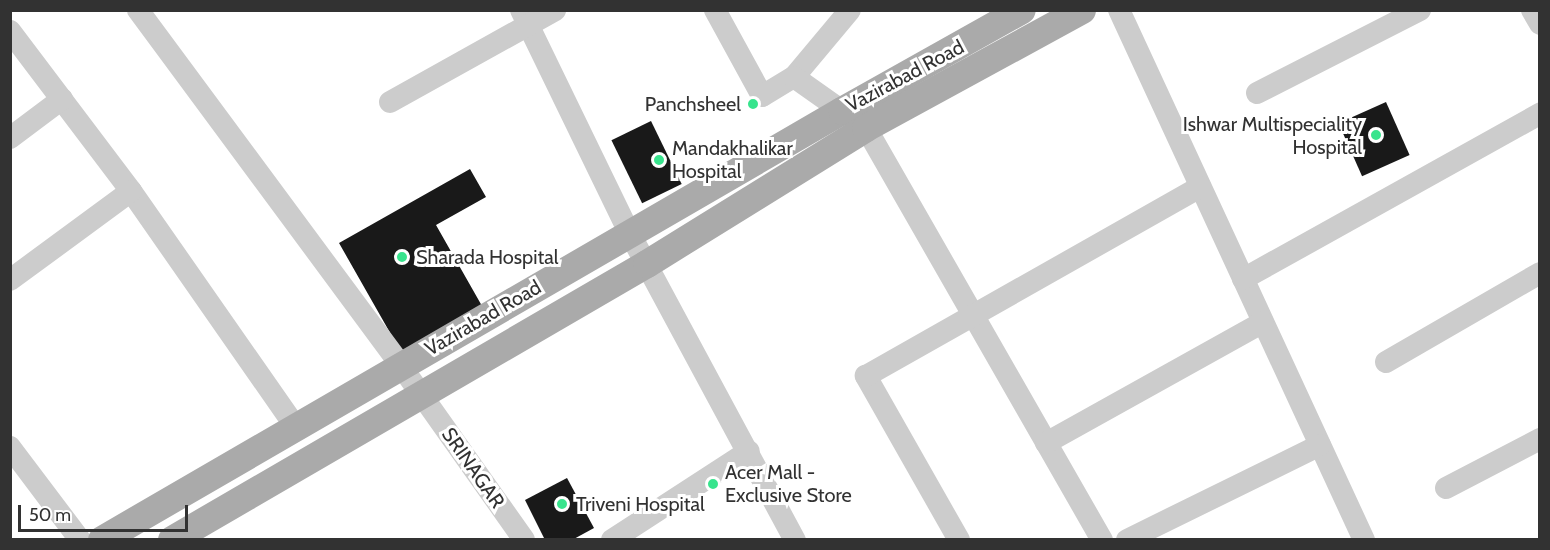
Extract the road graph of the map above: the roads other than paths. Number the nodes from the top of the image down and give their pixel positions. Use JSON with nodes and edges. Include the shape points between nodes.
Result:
{"nodes":[{"id":1,"x":138,"y":10,"type":"edge"},
{"id":2,"x":555,"y":10,"type":"edge"},
{"id":3,"x":715,"y":10,"type":"edge"},
{"id":4,"x":999,"y":10,"type":"edge"},
{"id":5,"x":1022,"y":10,"type":"edge"},
{"id":6,"x":1082,"y":10,"type":"edge"},
{"id":7,"x":1119,"y":10,"type":"edge"},
{"id":8,"x":1420,"y":10,"type":"edge"},
{"id":9,"x":1532,"y":10,"type":"edge"},
{"id":10,"x":843,"y":14,"type":"edge"},
{"id":11,"x":525,"y":18,"type":"edge"},
{"id":12,"x":1539,"y":24,"type":"edge"},
{"id":13,"x":10,"y":31,"type":"edge"},
{"id":14,"x":981,"y":35,"type":"junction"},
{"id":15,"x":794,"y":77,"type":"junction"},
{"id":16,"x":1257,"y":93,"type":"dead end"},
{"id":17,"x":62,"y":99,"type":"junction"},
{"id":18,"x":390,"y":102,"type":"dead end"},
{"id":19,"x":842,"y":111,"type":"junction"},
{"id":20,"x":1539,"y":114,"type":"edge"},
{"id":21,"x":866,"y":128,"type":"junction"},
{"id":22,"x":10,"y":138,"type":"edge"},
{"id":23,"x":1200,"y":187,"type":"junction"},
{"id":24,"x":131,"y":191,"type":"junction"},
{"id":25,"x":630,"y":234,"type":"junction"},
{"id":26,"x":647,"y":264,"type":"junction"},
{"id":27,"x":1539,"y":273,"type":"edge"},
{"id":28,"x":1243,"y":279,"type":"junction"},
{"id":29,"x":10,"y":280,"type":"edge"},
{"id":30,"x":974,"y":316,"type":"junction"},
{"id":31,"x":1263,"y":322,"type":"junction"},
{"id":32,"x":1386,"y":362,"type":"dead end"},
{"id":33,"x":401,"y":366,"type":"junction"},
{"id":34,"x":422,"y":396,"type":"junction"},
{"id":35,"x":295,"y":426,"type":"junction"},
{"id":36,"x":1539,"y":439,"type":"edge"},
{"id":37,"x":1046,"y":442,"type":"junction"},
{"id":38,"x":1320,"y":445,"type":"junction"},
{"id":39,"x":749,"y":451,"type":"junction"},
{"id":40,"x":15,"y":462,"type":"edge"},
{"id":41,"x":1446,"y":488,"type":"dead end"},
{"id":42,"x":80,"y":540,"type":"edge"},
{"id":43,"x":102,"y":540,"type":"edge"},
{"id":44,"x":172,"y":540,"type":"edge"},
{"id":45,"x":524,"y":540,"type":"edge"},
{"id":46,"x":612,"y":540,"type":"edge"},
{"id":47,"x":795,"y":540,"type":"edge"},
{"id":48,"x":959,"y":540,"type":"edge"},
{"id":49,"x":1102,"y":540,"type":"edge"},
{"id":50,"x":1127,"y":540,"type":"edge"},
{"id":51,"x":1364,"y":540,"type":"edge"}],
"edges":[{"from":1,"to":33,"type":"street","name":"SRINAGAR"},
{"from":2,"to":11,"type":"street"},
{"from":3,"to":15,"type":"street","via":[[762,96]]},
{"from":4,"to":14,"type":"street"},
{"from":5,"to":14,"type":"main road","name":"Vazirabad Road"},
{"from":6,"to":21,"type":"main road","name":"Vazirabad Road"},
{"from":7,"to":23,"type":"street"},
{"from":8,"to":16,"type":"street"},
{"from":9,"to":12,"type":"street"},
{"from":10,"to":15,"type":"street"},
{"from":11,"to":18,"type":"street"},
{"from":11,"to":25,"type":"street"},
{"from":13,"to":17,"type":"street"},
{"from":14,"to":19,"type":"main road","name":"Vazirabad Road"},
{"from":15,"to":19,"type":"street"},
{"from":17,"to":22,"type":"street"},
{"from":17,"to":24,"type":"street"},
{"from":19,"to":21,"type":"street"},
{"from":19,"to":25,"type":"main road","name":"Vazirabad Road"},
{"from":20,"to":28,"type":"street"},
{"from":21,"to":26,"type":"main road","name":"Vazirabad Road"},
{"from":21,"to":30,"type":"street"},
{"from":23,"to":28,"type":"street"},
{"from":23,"to":30,"type":"street"},
{"from":24,"to":29,"type":"street"},
{"from":24,"to":35,"type":"street"},
{"from":25,"to":26,"type":"street"},
{"from":25,"to":33,"type":"main road","name":"Vazirabad Road"},
{"from":26,"to":34,"type":"main road","name":"Vazirabad Road"},
{"from":26,"to":39,"type":"street"},
{"from":27,"to":32,"type":"street"},
{"from":28,"to":31,"type":"street"},
{"from":30,"to":37,"type":"street"},
{"from":30,"to":48,"type":"street","via":[[866,376]]},
{"from":31,"to":37,"type":"street"},
{"from":31,"to":38,"type":"street"},
{"from":33,"to":34,"type":"street","name":"SRINAGAR"},
{"from":33,"to":35,"type":"main road","name":"Vazirabad Road"},
{"from":34,"to":44,"type":"main road","name":"Vazirabad Road"},
{"from":34,"to":45,"type":"street","name":"SRINAGAR"},
{"from":35,"to":43,"type":"main road","name":"Vazirabad Road"},
{"from":36,"to":41,"type":"street"},
{"from":37,"to":49,"type":"street"},
{"from":38,"to":50,"type":"street"},
{"from":38,"to":51,"type":"street"},
{"from":39,"to":46,"type":"street"},
{"from":39,"to":47,"type":"street"},
{"from":40,"to":42,"type":"street"}]}
